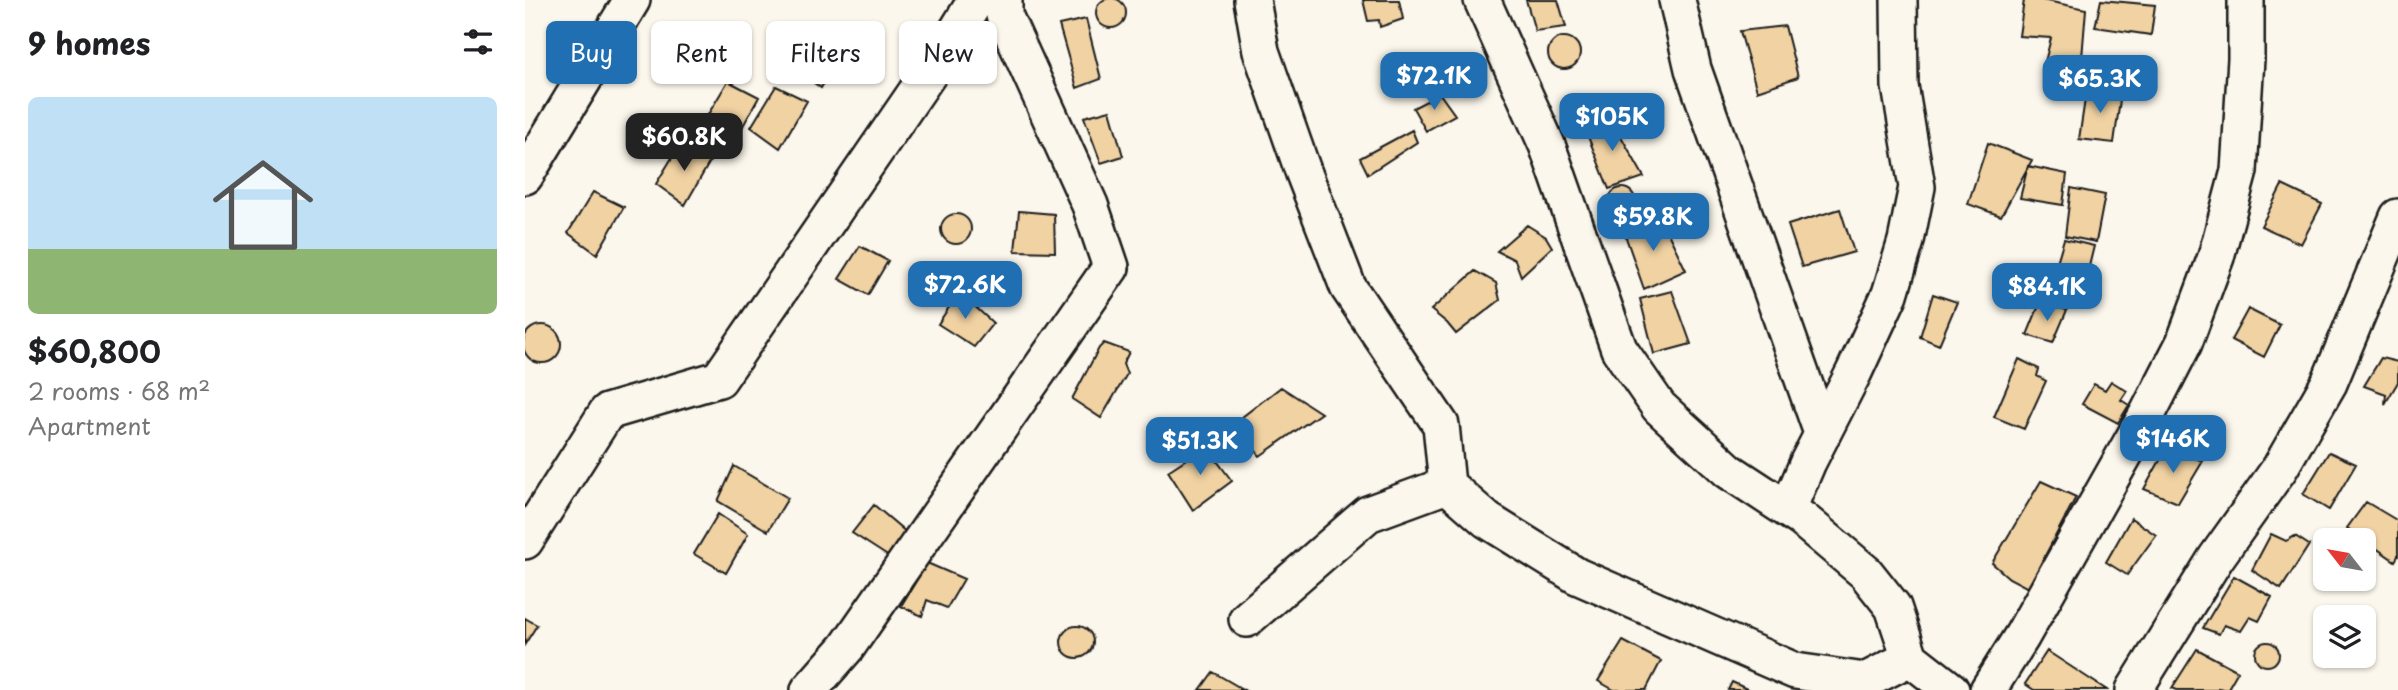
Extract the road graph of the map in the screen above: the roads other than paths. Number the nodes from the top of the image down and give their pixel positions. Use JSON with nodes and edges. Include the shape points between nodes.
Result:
{"nodes":[{"id":1,"x":632,"y":0,"type":"edge"},
{"id":2,"x":976,"y":0,"type":"edge"},
{"id":3,"x":1004,"y":0,"type":"edge"},
{"id":4,"x":1252,"y":0,"type":"edge"},
{"id":5,"x":1482,"y":0,"type":"edge"},
{"id":6,"x":1678,"y":0,"type":"edge"},
{"id":7,"x":1899,"y":0,"type":"edge"},
{"id":8,"x":2246,"y":0,"type":"edge"},
{"id":9,"x":525,"y":176,"type":"edge"},
{"id":10,"x":2398,"y":217,"type":"edge"},
{"id":11,"x":1822,"y":433,"type":"junction"},
{"id":12,"x":1447,"y":485,"type":"junction"},
{"id":13,"x":1788,"y":509,"type":"junction"},
{"id":14,"x":525,"y":541,"type":"edge"},
{"id":15,"x":1247,"y":619,"type":"dead end"},
{"id":16,"x":1910,"y":658,"type":"junction"},
{"id":17,"x":809,"y":690,"type":"edge"},
{"id":18,"x":1951,"y":690,"type":"edge"},
{"id":19,"x":1989,"y":690,"type":"edge"},
{"id":20,"x":2134,"y":690,"type":"edge"}],
"edges":[{"from":1,"to":9,"type":"street"},
{"from":2,"to":14,"type":"street","via":[[719,379],[607,412]]},
{"from":3,"to":17,"type":"street","via":[[1004,15],[1090,205],[1111,267],[847,647]]},
{"from":4,"to":12,"type":"street","via":[[1261,51],[1348,288],[1441,425]]},
{"from":5,"to":13,"type":"street","via":[[1547,145],[1619,349],[1659,408],[1729,471]]},
{"from":6,"to":11,"type":"street","via":[[1693,69]]},
{"from":7,"to":11,"type":"street","via":[[1901,86],[1917,187],[1890,294]]},
{"from":8,"to":19,"type":"street","via":[[2239,171],[2216,257],[2184,343]]},
{"from":10,"to":20,"type":"street","via":[[2329,383],[2280,468],[2216,558]]},
{"from":11,"to":13,"type":"street"},
{"from":12,"to":15,"type":"street","via":[[1368,514]]},
{"from":12,"to":16,"type":"street","via":[[1487,520],[1577,576],[1795,671],[1865,681]]},
{"from":13,"to":16,"type":"street","via":[[1865,573],[1893,607]]},
{"from":16,"to":18,"type":"street"}]}
